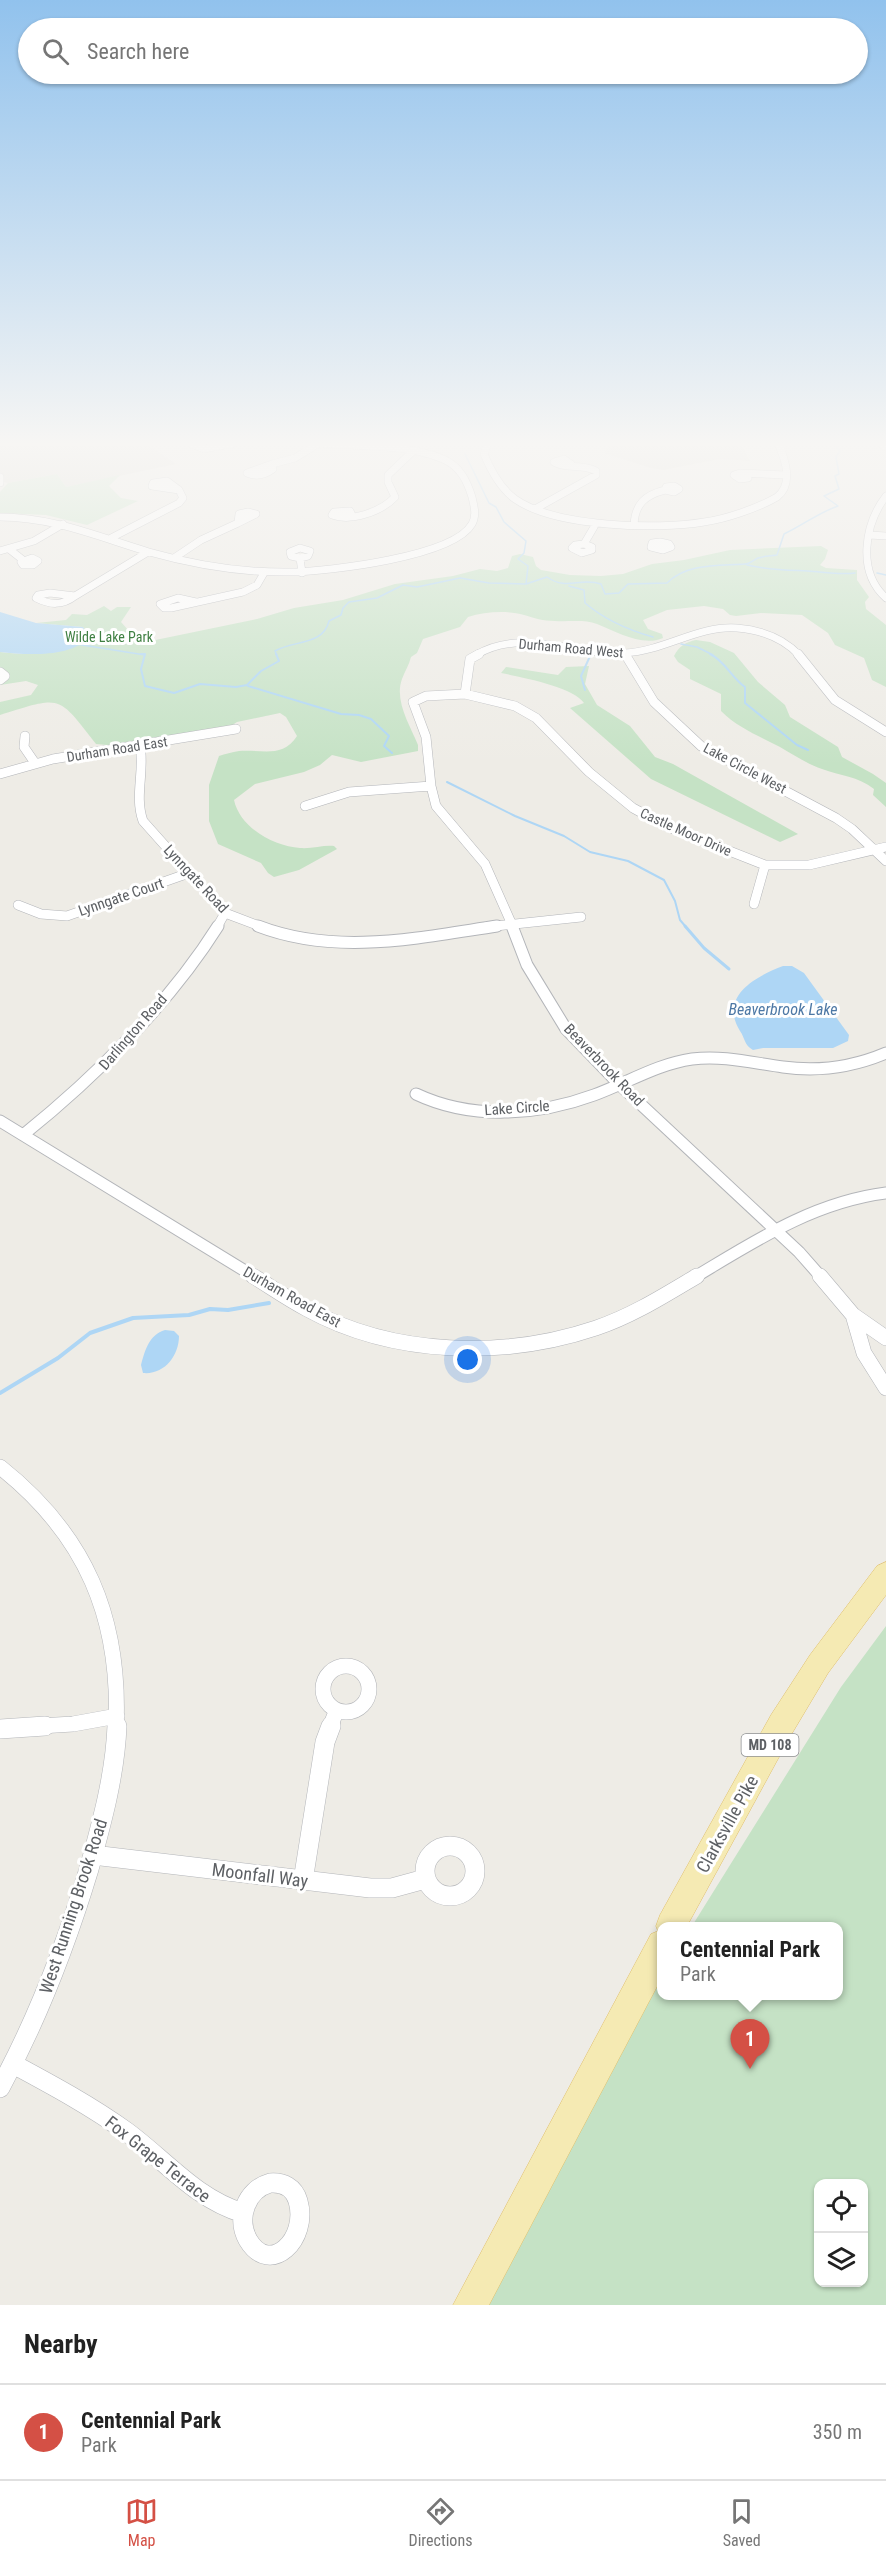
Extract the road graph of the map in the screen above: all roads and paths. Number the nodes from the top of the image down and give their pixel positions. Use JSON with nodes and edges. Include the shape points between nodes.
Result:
{"nodes":[{"id":1,"x":5,"y":551,"type":"edge"},
{"id":2,"x":144,"y":551,"type":"edge"},
{"id":3,"x":186,"y":551,"type":"edge"},
{"id":4,"x":425,"y":551,"type":"edge"},
{"id":5,"x":868,"y":551,"type":"edge"},
{"id":6,"x":148,"y":552,"type":"junction"},
{"id":7,"x":174,"y":558,"type":"junction"},
{"id":8,"x":300,"y":558,"type":"dead end"},
{"id":9,"x":23,"y":560,"type":"dead end"},
{"id":10,"x":264,"y":573,"type":"junction"},
{"id":11,"x":302,"y":573,"type":"junction"},
{"id":12,"x":75,"y":596,"type":"dead end"},
{"id":13,"x":886,"y":598,"type":"edge"},
{"id":14,"x":196,"y":602,"type":"dead end"},
{"id":15,"x":625,"y":653,"type":"junction"},
{"id":16,"x":0,"y":672,"type":"edge"},
{"id":17,"x":0,"y":680,"type":"edge"},
{"id":18,"x":465,"y":694,"type":"junction"},
{"id":19,"x":416,"y":699,"type":"joint"},
{"id":20,"x":236,"y":729,"type":"dead end"},
{"id":21,"x":886,"y":732,"type":"edge"},
{"id":22,"x":25,"y":736,"type":"dead end"},
{"id":23,"x":140,"y":745,"type":"junction"},
{"id":24,"x":35,"y":763,"type":"junction"},
{"id":25,"x":0,"y":774,"type":"edge"},
{"id":26,"x":431,"y":786,"type":"junction"},
{"id":27,"x":305,"y":806,"type":"dead end"},
{"id":28,"x":886,"y":847,"type":"edge"},
{"id":29,"x":875,"y":850,"type":"junction"},
{"id":30,"x":886,"y":861,"type":"edge"},
{"id":31,"x":765,"y":865,"type":"junction"},
{"id":32,"x":189,"y":873,"type":"junction"},
{"id":33,"x":754,"y":904,"type":"dead end"},
{"id":34,"x":18,"y":905,"type":"dead end"},
{"id":35,"x":225,"y":913,"type":"junction"},
{"id":36,"x":581,"y":917,"type":"dead end"},
{"id":37,"x":510,"y":924,"type":"junction"},
{"id":38,"x":886,"y":1053,"type":"edge"},
{"id":39,"x":619,"y":1084,"type":"junction"},
{"id":40,"x":416,"y":1094,"type":"dead end"},
{"id":41,"x":0,"y":1121,"type":"edge"},
{"id":42,"x":23,"y":1135,"type":"junction"},
{"id":43,"x":886,"y":1192,"type":"edge"},
{"id":44,"x":776,"y":1230,"type":"junction"},
{"id":45,"x":853,"y":1316,"type":"junction"},
{"id":46,"x":886,"y":1338,"type":"edge"},
{"id":47,"x":886,"y":1388,"type":"edge"},
{"id":48,"x":0,"y":1467,"type":"edge"},
{"id":49,"x":886,"y":1574,"type":"edge"},
{"id":50,"x":336,"y":1712,"type":"dead end"},
{"id":51,"x":117,"y":1716,"type":"junction"},
{"id":52,"x":0,"y":1729,"type":"edge"},
{"id":53,"x":93,"y":1855,"type":"junction"},
{"id":54,"x":425,"y":1879,"type":"dead end"},
{"id":55,"x":303,"y":1881,"type":"junction"},
{"id":56,"x":674,"y":1922,"type":"edge"},
{"id":57,"x":657,"y":1954,"type":"edge"},
{"id":58,"x":13,"y":2064,"type":"junction"},
{"id":59,"x":0,"y":2088,"type":"edge"},
{"id":60,"x":243,"y":2213,"type":"dead end"},
{"id":61,"x":470,"y":2305,"type":"edge"}],
"edges":[{"from":1,"to":9,"type":"street"},
{"from":2,"to":6,"type":"street"},
{"from":3,"to":7,"type":"street"},
{"from":4,"to":11,"type":"street"},
{"from":5,"to":13,"type":"street","via":[[869,575]]},
{"from":6,"to":7,"type":"street"},
{"from":6,"to":12,"type":"street"},
{"from":7,"to":10,"type":"street"},
{"from":8,"to":11,"type":"street"},
{"from":10,"to":11,"type":"street"},
{"from":10,"to":14,"type":"street","via":[[257,585],[243,592]]},
{"from":15,"to":18,"type":"street","name":"Durham Road West","via":[[522,643],[492,647],[470,658]]},
{"from":15,"to":21,"type":"street","name":"Durham Road West","via":[[707,630],[741,628],[769,635],[794,648],[845,708]]},
{"from":15,"to":29,"type":"street","name":"Lake Circle West","via":[[654,702],[696,742],[829,813]]},
{"from":16,"to":17,"type":"street","via":[[5,676]]},
{"from":18,"to":19,"type":"street","name":"Castle Moor Drive"},
{"from":18,"to":31,"type":"street","name":"Castle Moor Drive","via":[[526,711],[604,786],[647,817]]},
{"from":19,"to":26,"type":"street","name":"Beaverbrook Road","via":[[413,705],[426,737]]},
{"from":20,"to":23,"type":"street","name":"Durham Road East"},
{"from":22,"to":24,"type":"street","via":[[24,747]]},
{"from":23,"to":24,"type":"street","name":"Durham Road East"},
{"from":23,"to":32,"type":"street","name":"Lynngate Road","via":[[144,763],[138,798],[140,813],[148,828]]},
{"from":24,"to":25,"type":"street","name":"Durham Road East"},
{"from":26,"to":27,"type":"street","via":[[356,791]]},
{"from":26,"to":37,"type":"street","name":"Beaverbrook Road","via":[[441,813],[485,864]]},
{"from":28,"to":29,"type":"street","name":"Castle Moor Drive"},
{"from":29,"to":30,"type":"street","name":"Lake Circle West"},
{"from":29,"to":31,"type":"street","name":"Castle Moor Drive","via":[[809,865]]},
{"from":31,"to":33,"type":"street"},
{"from":32,"to":34,"type":"street","name":"Lynngate Court","via":[[67,916],[41,914]]},
{"from":32,"to":35,"type":"street","name":"Lynngate Road"},
{"from":35,"to":37,"type":"street","name":"Lynngate Road","via":[[284,936],[331,943],[388,942]]},
{"from":35,"to":42,"type":"street","name":"Darlington Road","via":[[202,951],[113,1057]]},
{"from":36,"to":37,"type":"street","name":"Lynngate Road"},
{"from":37,"to":39,"type":"street","name":"Beaverbrook Road","via":[[527,965],[552,1008]]},
{"from":38,"to":39,"type":"street","via":[[860,1064],[813,1069],[729,1058],[694,1059],[663,1065]]},
{"from":39,"to":40,"type":"street","name":"Lake Circle","via":[[572,1101],[507,1111],[454,1108]]},
{"from":39,"to":44,"type":"street","name":"Beaverbrook Road"},
{"from":41,"to":42,"type":"street","name":"Durham Road East"},
{"from":42,"to":44,"type":"street","name":"Durham Road East","via":[[308,1310],[341,1325],[423,1345],[512,1346],[597,1327],[654,1301]]},
{"from":43,"to":44,"type":"street","via":[[833,1202]]},
{"from":44,"to":45,"type":"street","name":"Beaverbrook Road","via":[[821,1275]]},
{"from":45,"to":46,"type":"street","name":"Beaverbrook Road"},
{"from":45,"to":47,"type":"street","name":"Beaverbrook Road","via":[[864,1353]]},
{"from":48,"to":51,"type":"street","name":"West Running Brook Road","via":[[32,1491],[59,1522],[92,1580],[111,1641]]},
{"from":49,"to":56,"type":"main road","name":"Clarksville Pike","number":"MD 108","via":[[819,1664],[781,1725]]},
{"from":50,"to":55,"type":"street","via":[[325,1742]]},
{"from":51,"to":52,"type":"street","via":[[73,1724]]},
{"from":51,"to":53,"type":"street","name":"West Running Brook Road","via":[[106,1802]]},
{"from":53,"to":55,"type":"street","name":"Moonfall Way"},
{"from":53,"to":58,"type":"street","name":"West Running Brook Road","via":[[58,1961]]},
{"from":54,"to":55,"type":"street","name":"Moonfall Way","via":[[392,1888]]},
{"from":57,"to":61,"type":"main road"},
{"from":58,"to":59,"type":"street","name":"West Running Brook Road"},
{"from":58,"to":60,"type":"street","name":"Fox Grape Terrace","via":[[107,2118],[141,2142],[204,2198]]}]}
